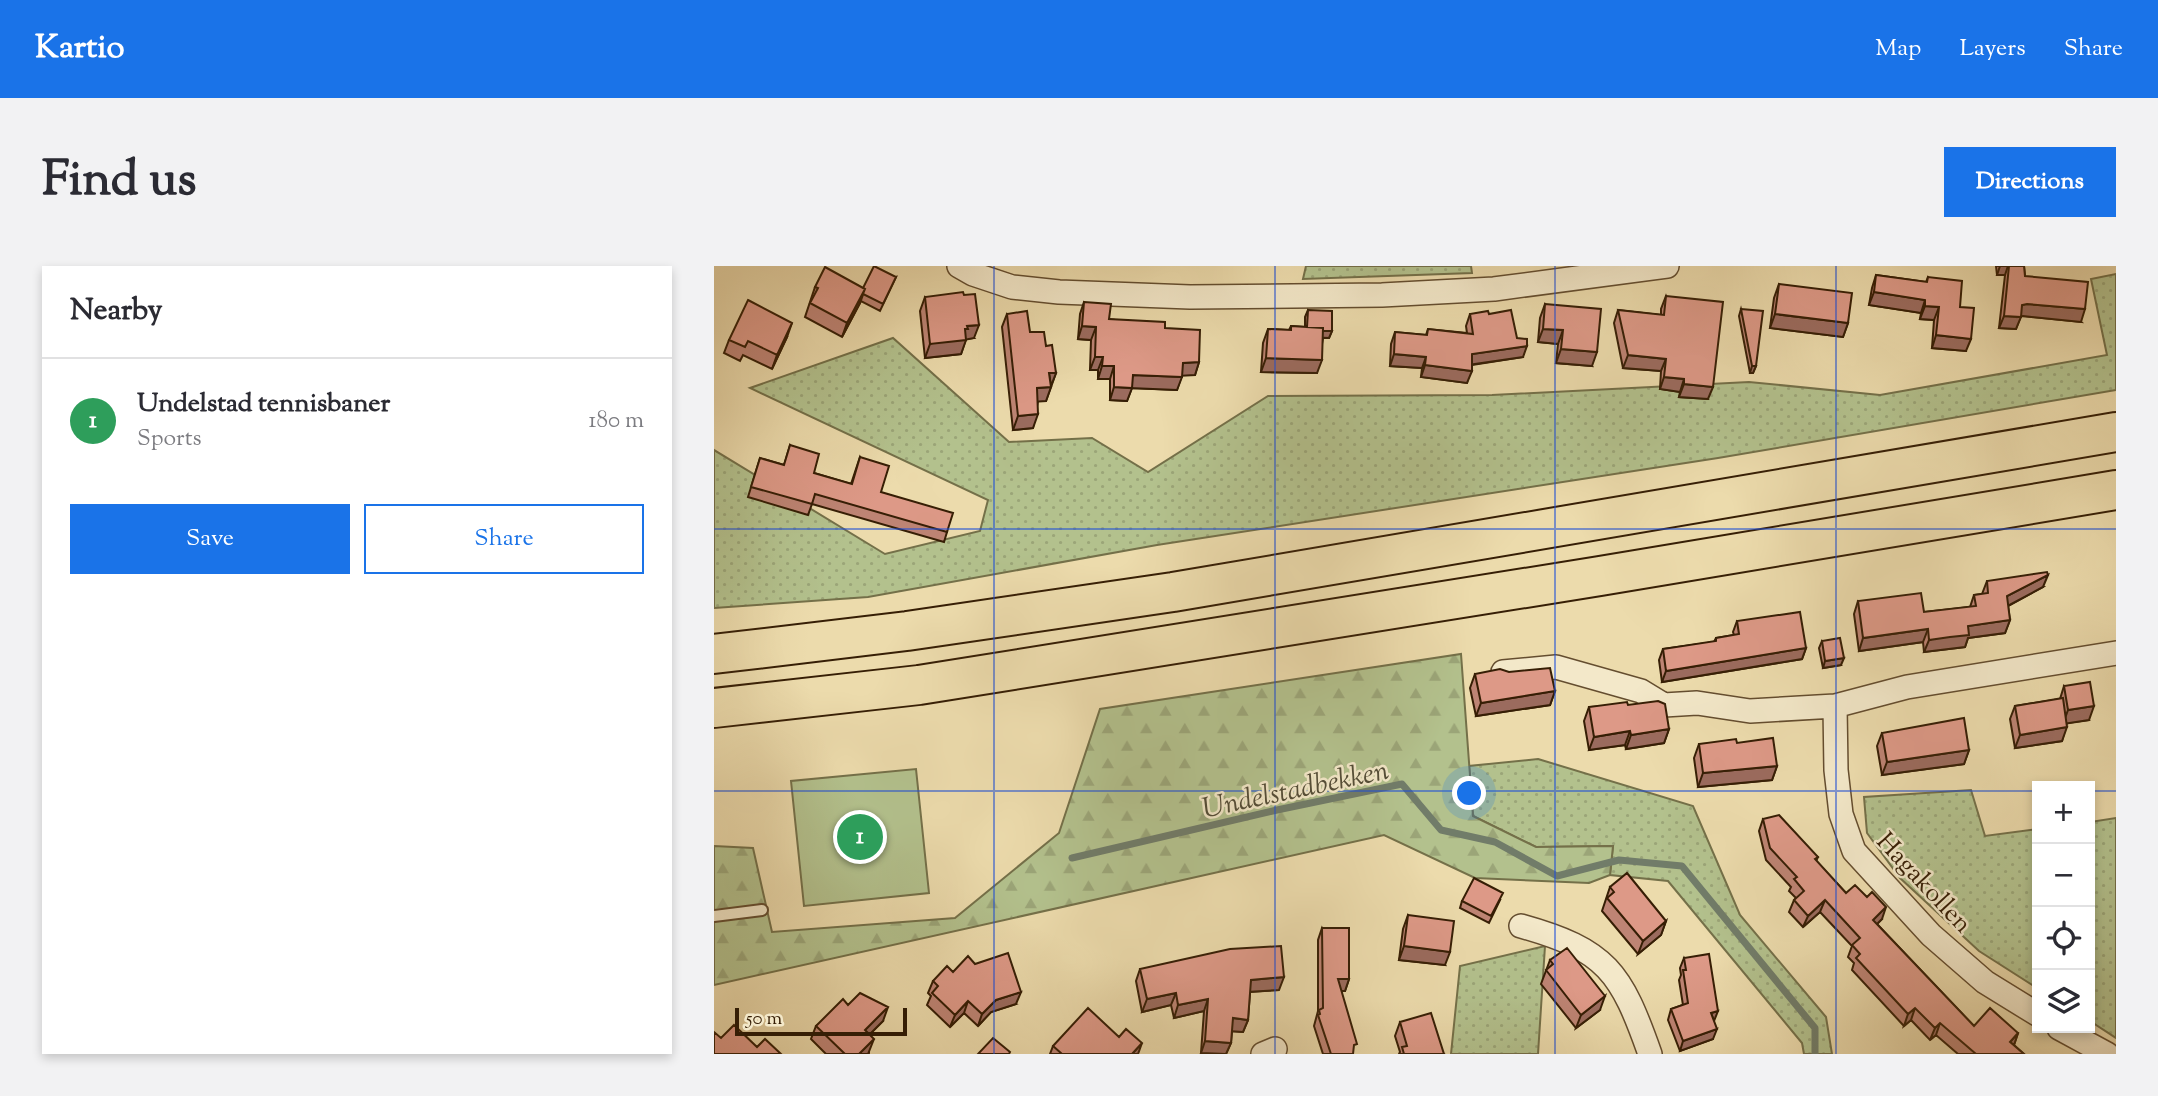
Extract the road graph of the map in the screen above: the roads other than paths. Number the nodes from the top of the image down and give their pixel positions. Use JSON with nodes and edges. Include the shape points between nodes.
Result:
{"nodes":[{"id":1,"x":959,"y":266,"type":"edge"},
{"id":2,"x":1667,"y":266,"type":"edge"},
{"id":3,"x":2116,"y":432,"type":"edge"},
{"id":4,"x":2116,"y":490,"type":"edge"},
{"id":5,"x":2116,"y":653,"type":"edge"},
{"id":6,"x":714,"y":654,"type":"edge"},
{"id":7,"x":1503,"y":672,"type":"edge"},
{"id":8,"x":1835,"y":706,"type":"junction"},
{"id":9,"x":714,"y":708,"type":"edge"},
{"id":10,"x":762,"y":910,"type":"dead end"},
{"id":11,"x":714,"y":916,"type":"edge"},
{"id":12,"x":1521,"y":926,"type":"dead end"},
{"id":13,"x":2032,"y":1011,"type":"edge"},
{"id":14,"x":2068,"y":1033,"type":"edge"},
{"id":15,"x":1650,"y":1054,"type":"edge"},
{"id":16,"x":2107,"y":1054,"type":"edge"}],
"edges":[{"from":1,"to":2,"type":"street","via":[[1012,287],[1190,298],[1494,289]]},
{"from":3,"to":6,"type":"highway","via":[[1173,592]]},
{"from":4,"to":9,"type":"highway","via":[[919,685]]},
{"from":5,"to":8,"type":"street","via":[[1907,687]]},
{"from":7,"to":8,"type":"street","via":[[1556,667],[1641,691],[1664,705],[1697,703],[1750,711]]},
{"from":8,"to":13,"type":"street","name":"Hagakollen","via":[[1841,814],[1854,850],[1931,935],[1985,982]]},
{"from":10,"to":11,"type":"lane"},
{"from":12,"to":15,"type":"street","via":[[1594,954],[1630,999]]},
{"from":14,"to":16,"type":"street"}]}
